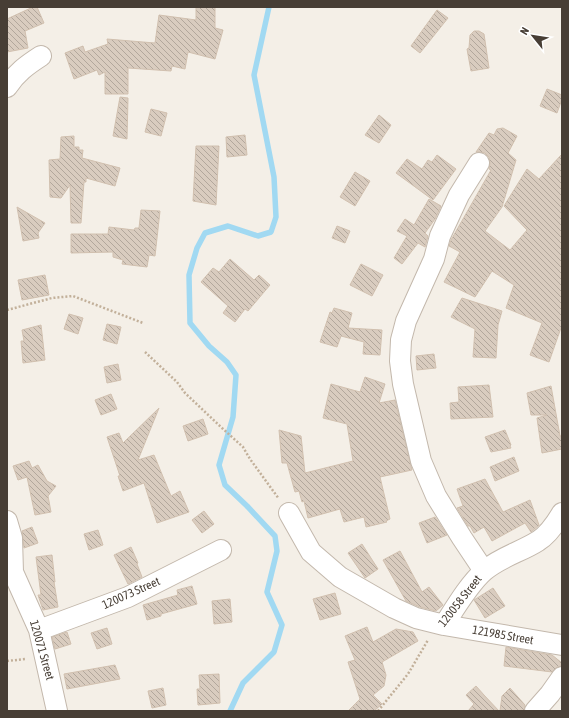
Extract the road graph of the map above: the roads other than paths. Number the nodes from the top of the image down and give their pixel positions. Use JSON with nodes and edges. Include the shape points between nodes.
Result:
{"nodes":[{"id":1,"x":41,"y":56,"type":"dead end"},
{"id":2,"x":7,"y":87,"type":"edge"},
{"id":3,"x":479,"y":163,"type":"dead end"},
{"id":4,"x":289,"y":513,"type":"road end"},
{"id":5,"x":562,"y":513,"type":"edge"},
{"id":6,"x":7,"y":521,"type":"edge"},
{"id":7,"x":221,"y":550,"type":"dead end"},
{"id":8,"x":484,"y":571,"type":"junction"},
{"id":9,"x":444,"y":625,"type":"junction"},
{"id":10,"x":39,"y":630,"type":"junction"},
{"id":11,"x":562,"y":645,"type":"edge"},
{"id":12,"x":562,"y":677,"type":"edge"},
{"id":13,"x":57,"y":711,"type":"edge"},
{"id":14,"x":535,"y":711,"type":"edge"}],
"edges":[{"from":1,"to":2,"type":"street","via":[[15,75]]},
{"from":3,"to":8,"type":"street","via":[[458,195],[440,236],[434,259],[406,321],[401,340],[400,361],[421,461],[436,496]]},
{"from":4,"to":9,"type":"street","name":"121985 Street","via":[[311,552],[340,577],[394,608],[416,618]]},
{"from":5,"to":8,"type":"street","name":"120058 Street","via":[[539,540]]},
{"from":6,"to":10,"type":"street","name":"120071 Street","via":[[12,538],[13,572]]},
{"from":7,"to":10,"type":"street","name":"120073 Street","via":[[128,597]]},
{"from":8,"to":9,"type":"street","name":"120058 Street"},
{"from":9,"to":11,"type":"street","name":"121985 Street"},
{"from":10,"to":13,"type":"street","name":"120071 Street"},
{"from":12,"to":14,"type":"street"}]}
